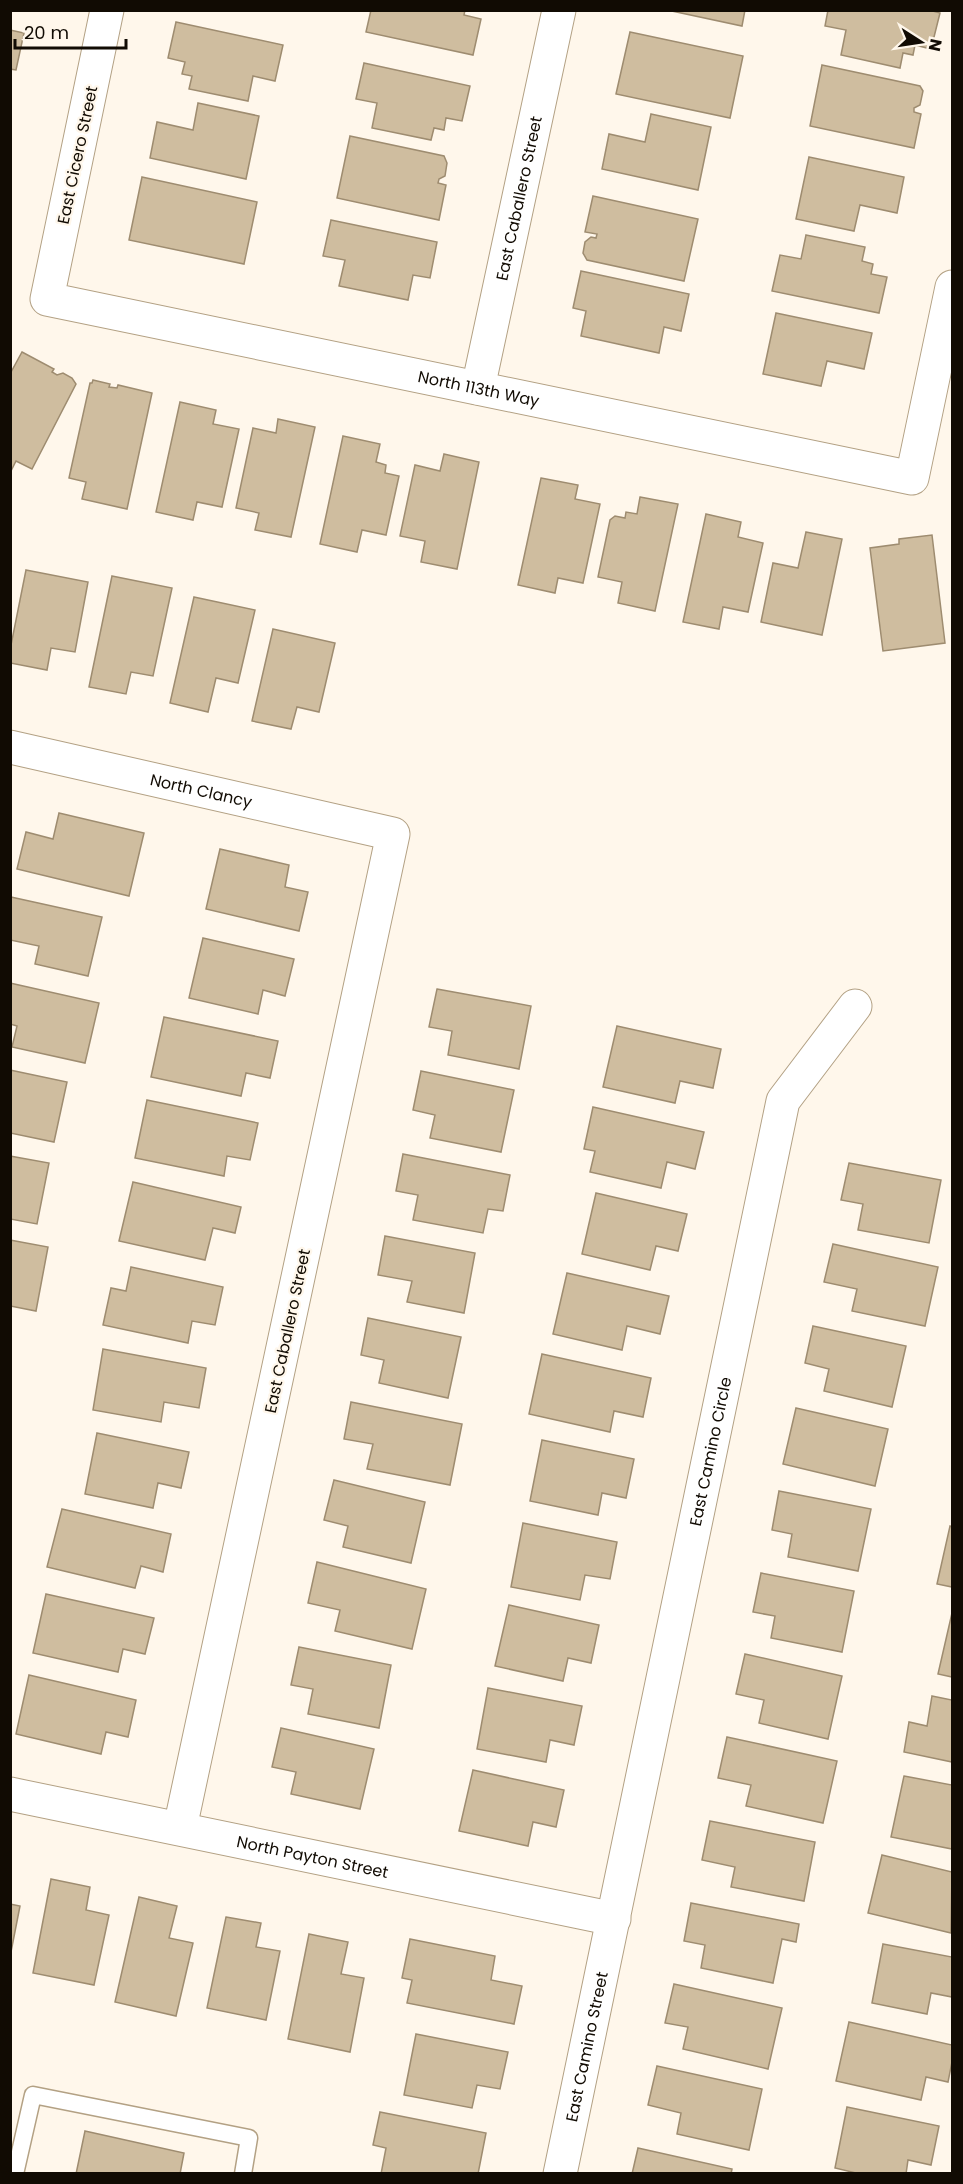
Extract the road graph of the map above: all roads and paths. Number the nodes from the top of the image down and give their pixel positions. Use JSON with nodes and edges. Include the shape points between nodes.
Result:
{"nodes":[{"id":1,"x":107,"y":10,"type":"edge"},
{"id":2,"x":559,"y":10,"type":"edge"},
{"id":3,"x":952,"y":287,"type":"edge"},
{"id":4,"x":47,"y":298,"type":"joint"},
{"id":5,"x":478,"y":388,"type":"junction"},
{"id":6,"x":10,"y":747,"type":"edge"},
{"id":7,"x":393,"y":834,"type":"joint"},
{"id":8,"x":855,"y":1006,"type":"dead end"},
{"id":9,"x":10,"y":1794,"type":"edge"},
{"id":10,"x":180,"y":1828,"type":"junction"},
{"id":11,"x":614,"y":1919,"type":"junction"},
{"id":12,"x":15,"y":2174,"type":"edge"},
{"id":13,"x":243,"y":2174,"type":"edge"},
{"id":14,"x":561,"y":2174,"type":"edge"}],
"edges":[{"from":1,"to":4,"type":"street","name":"East Cicero Street"},
{"from":2,"to":5,"type":"street","name":"East Caballero Street"},
{"from":3,"to":5,"type":"street","name":"North 113th Way","via":[[912,478]]},
{"from":4,"to":5,"type":"street","name":"North 113th Way"},
{"from":6,"to":7,"type":"street","name":"North Clancy"},
{"from":7,"to":10,"type":"street","name":"East Caballero Street"},
{"from":8,"to":11,"type":"street","name":"East Camino Circle","via":[[783,1101]]},
{"from":9,"to":10,"type":"street","name":"North Payton Street"},
{"from":10,"to":11,"type":"street","name":"North Payton Street"},
{"from":11,"to":14,"type":"street","name":"East Camino Street"},
{"from":12,"to":13,"type":"lane","via":[[33,2095],[249,2138]]}]}
